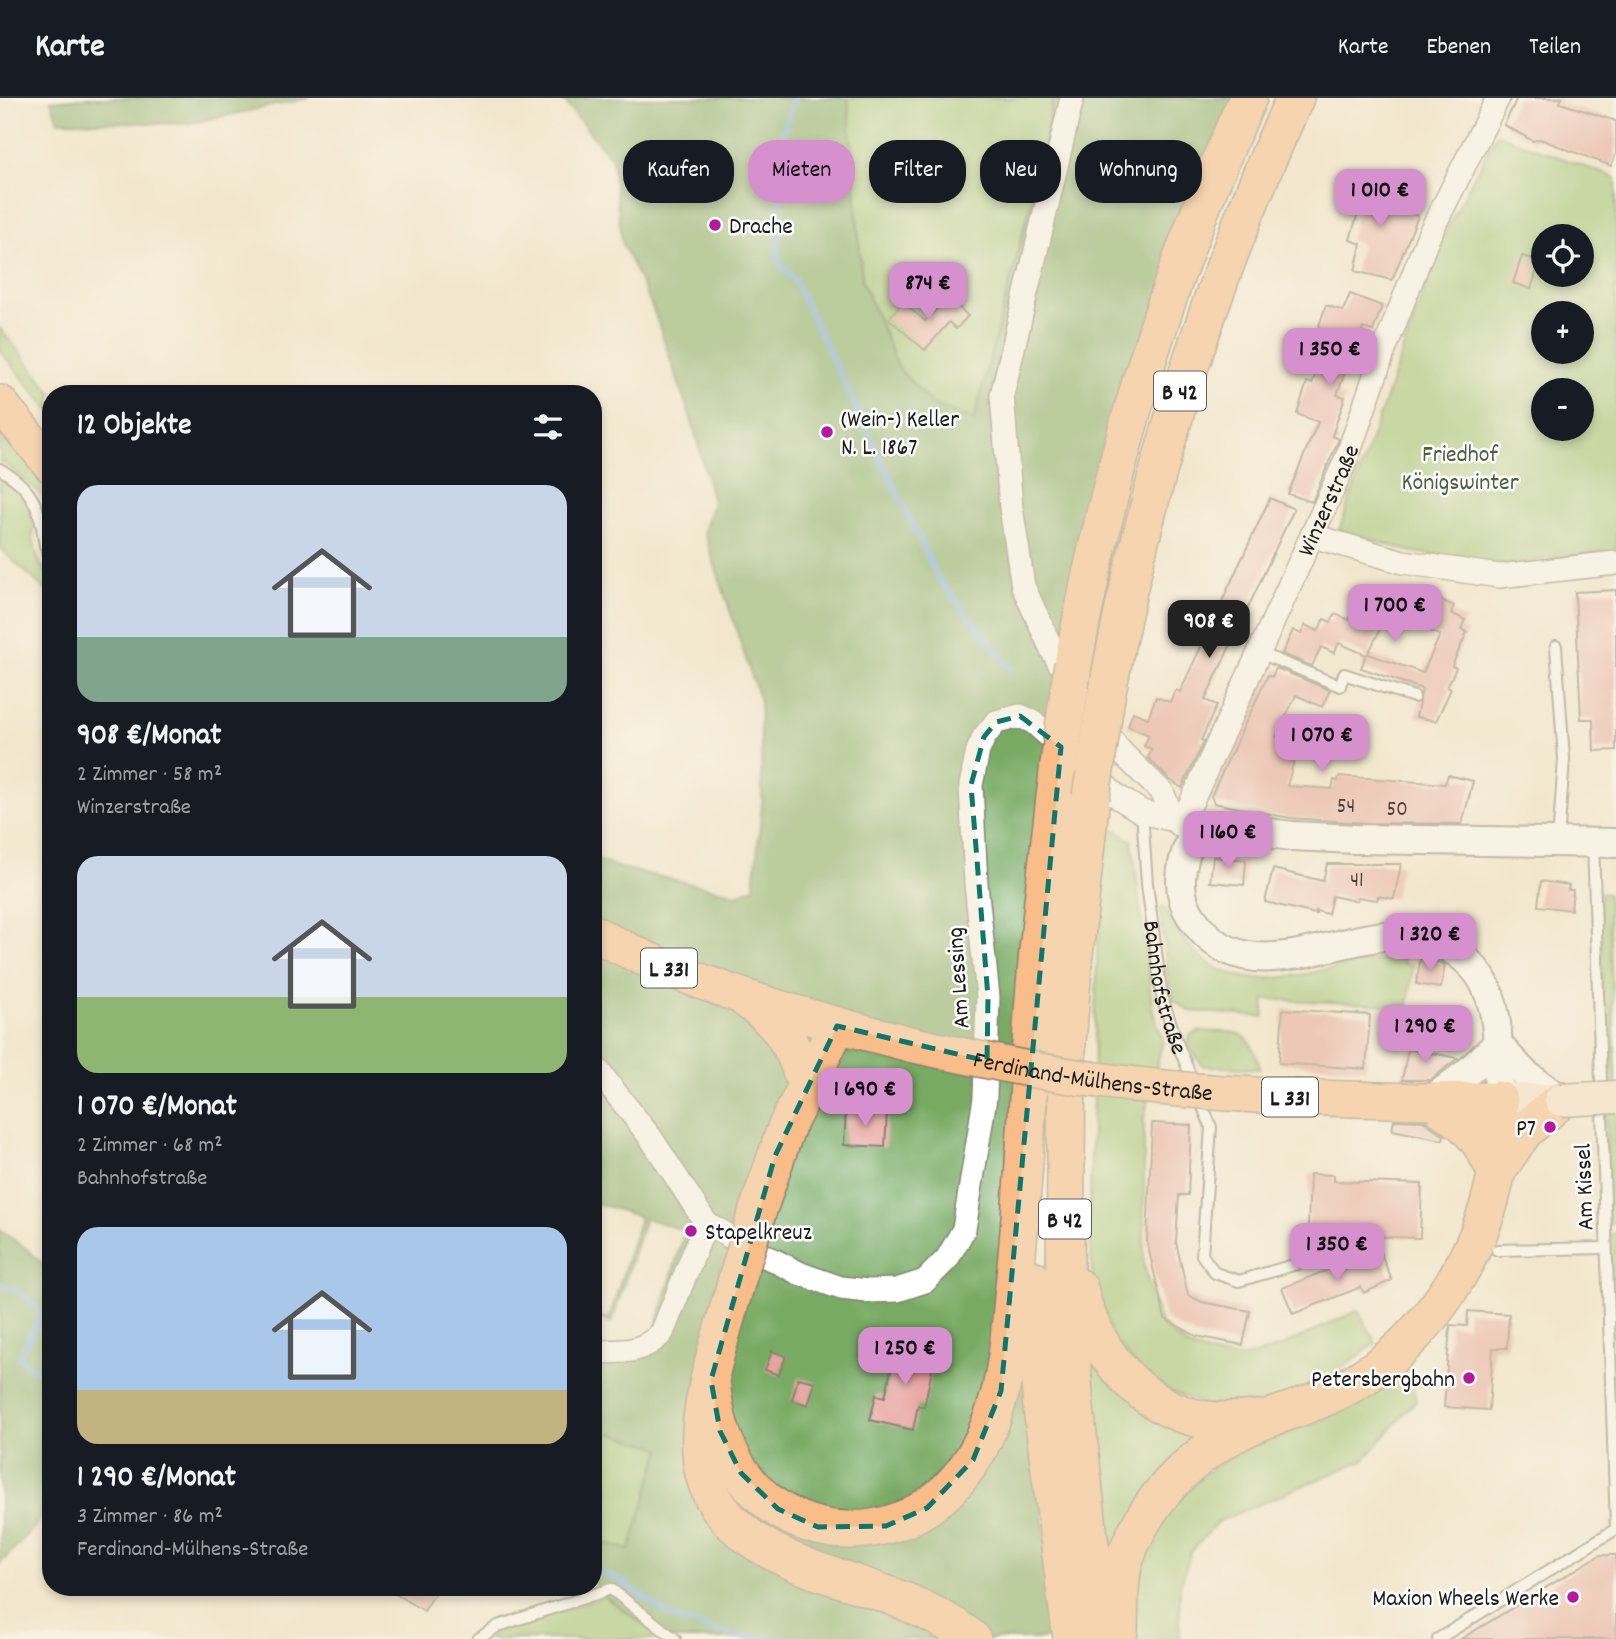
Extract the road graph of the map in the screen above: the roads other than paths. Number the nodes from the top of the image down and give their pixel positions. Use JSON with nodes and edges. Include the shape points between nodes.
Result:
{"nodes":[{"id":1,"x":1072,"y":98,"type":"edge"},
{"id":2,"x":1248,"y":98,"type":"edge"},
{"id":3,"x":1295,"y":98,"type":"edge"},
{"id":4,"x":1498,"y":98,"type":"edge"},
{"id":5,"x":0,"y":403,"type":"edge"},
{"id":6,"x":42,"y":454,"type":"edge"},
{"id":7,"x":0,"y":469,"type":"edge"},
{"id":8,"x":42,"y":534,"type":"edge"},
{"id":9,"x":1313,"y":536,"type":"junction"},
{"id":10,"x":1616,"y":563,"type":"edge"},
{"id":11,"x":1556,"y":646,"type":"dead end"},
{"id":12,"x":1260,"y":653,"type":"junction"},
{"id":13,"x":1414,"y":697,"type":"dead end"},
{"id":14,"x":1142,"y":812,"type":"junction"},
{"id":15,"x":1184,"y":827,"type":"junction"},
{"id":16,"x":1558,"y":842,"type":"junction"},
{"id":17,"x":1604,"y":843,"type":"edge"},
{"id":18,"x":602,"y":937,"type":"edge"},
{"id":19,"x":746,"y":999,"type":"junction"},
{"id":20,"x":837,"y":1026,"type":"junction"},
{"id":21,"x":1497,"y":1044,"type":"junction"},
{"id":22,"x":602,"y":1075,"type":"edge"},
{"id":23,"x":801,"y":1089,"type":"junction"},
{"id":24,"x":1616,"y":1097,"type":"edge"},
{"id":25,"x":1561,"y":1100,"type":"junction"},
{"id":26,"x":1430,"y":1101,"type":"junction"},
{"id":27,"x":1499,"y":1101,"type":"junction"},
{"id":28,"x":1025,"y":1163,"type":"junction"},
{"id":29,"x":1496,"y":1172,"type":"junction"},
{"id":30,"x":1065,"y":1220,"type":"junction"},
{"id":31,"x":706,"y":1223,"type":"junction"},
{"id":32,"x":1606,"y":1248,"type":"junction"},
{"id":33,"x":1497,"y":1250,"type":"dead end"},
{"id":34,"x":1300,"y":1263,"type":"dead end"},
{"id":35,"x":602,"y":1352,"type":"edge"},
{"id":36,"x":710,"y":1380,"type":"junction"},
{"id":37,"x":1269,"y":1418,"type":"junction"},
{"id":38,"x":1616,"y":1529,"type":"edge"},
{"id":39,"x":602,"y":1592,"type":"edge"},
{"id":40,"x":590,"y":1596,"type":"edge"},
{"id":41,"x":478,"y":1639,"type":"edge"},
{"id":42,"x":675,"y":1639,"type":"edge"},
{"id":43,"x":972,"y":1639,"type":"edge"},
{"id":44,"x":1072,"y":1639,"type":"edge"},
{"id":45,"x":1105,"y":1639,"type":"edge"},
{"id":46,"x":1118,"y":1639,"type":"edge"},
{"id":47,"x":1438,"y":1639,"type":"edge"}],
"edges":[{"from":1,"to":15,"type":"street","via":[[1002,395],[1023,586],[1053,652],[1087,710],[1162,792]]},
{"from":2,"to":28,"type":"highway","number":"B 42","bridge":true,"via":[[1186,248],[1129,418],[1106,505],[1073,664],[1059,764],[1039,941]]},
{"from":3,"to":30,"type":"highway","number":"B 42","bridge":true,"via":[[1231,244],[1184,379],[1142,528],[1106,697],[1091,797],[1067,1042]]},
{"from":4,"to":9,"type":"street","name":"Winzerstraße","via":[[1429,235]]},
{"from":5,"to":6,"type":"main road"},
{"from":7,"to":8,"type":"lane","via":[[37,502]]},
{"from":9,"to":10,"type":"street","via":[[1403,562],[1499,576]]},
{"from":9,"to":12,"type":"street","name":"Winzerstraße"},
{"from":11,"to":16,"type":"lane","via":[[1564,759]]},
{"from":12,"to":13,"type":"lane","via":[[1340,686],[1344,674]]},
{"from":12,"to":15,"type":"street","name":"Winzerstraße"},
{"from":14,"to":15,"type":"street","name":"Am Lessing"},
{"from":14,"to":31,"type":"street","name":"Am Lessing","via":[[1118,797],[1033,722],[1020,716],[996,722],[984,737],[971,785],[975,884],[988,997],[985,1098],[964,1228],[947,1259],[925,1281],[897,1290],[841,1288],[790,1269]]},
{"from":14,"to":34,"type":"lane","name":"Bahnhofstraße","via":[[1162,997],[1211,1127],[1202,1255],[1215,1273],[1239,1281]]},
{"from":15,"to":16,"type":"street","via":[[1355,839]]},
{"from":15,"to":21,"type":"street","name":"Winzerstraße","via":[[1180,888],[1187,911],[1210,939],[1227,951],[1279,958],[1398,935],[1437,941],[1472,966],[1485,986]]},
{"from":16,"to":17,"type":"street"},
{"from":17,"to":32,"type":"lane","name":"Am Kissel"},
{"from":18,"to":19,"type":"main road","name":"Ferdinand-Mülhens-Straße","number":"L 331"},
{"from":19,"to":20,"type":"main road","name":"Ferdinand-Mülhens-Straße","number":"L 331"},
{"from":19,"to":23,"type":"highway","via":[[763,1010],[789,1040]]},
{"from":20,"to":23,"type":"highway","number":"B 42"},
{"from":20,"to":26,"type":"main road","name":"Ferdinand-Mülhens-Straße","number":"L 331","bridge":true,"via":[[1032,1070],[1151,1086],[1244,1095]]},
{"from":21,"to":25,"type":"street","via":[[1524,1073]]},
{"from":21,"to":26,"type":"street"},
{"from":21,"to":27,"type":"street","name":"Winzerstraße"},
{"from":22,"to":31,"type":"street","name":"Am Lessing","via":[[651,1138]]},
{"from":23,"to":36,"type":"highway","number":"B 42","bridge":true,"via":[[757,1213]]},
{"from":24,"to":25,"type":"main road","name":"Ferdinand-Mülhens-Straße","number":"L 331","bridge":true},
{"from":25,"to":27,"type":"main road","name":"Ferdinand-Mülhens-Straße","number":"L 331"},
{"from":25,"to":29,"type":"highway","via":[[1524,1131]]},
{"from":26,"to":27,"type":"main road","name":"Ferdinand-Mülhens-Straße","number":"L 331"},
{"from":26,"to":29,"type":"highway","via":[[1471,1129]]},
{"from":27,"to":29,"type":"highway"},
{"from":28,"to":36,"type":"highway","number":"B 42","via":[[1001,1391],[972,1460],[946,1493],[927,1508],[886,1526],[841,1530],[818,1527],[778,1509],[755,1491],[729,1453],[713,1407]]},
{"from":28,"to":44,"type":"highway","number":"B 42","via":[[1042,1408]]},
{"from":29,"to":37,"type":"highway","via":[[1467,1257],[1419,1328],[1359,1380],[1321,1400]]},
{"from":30,"to":37,"type":"highway","via":[[1090,1324],[1104,1349],[1135,1385],[1192,1417],[1226,1422]]},
{"from":30,"to":45,"type":"highway","number":"B 42","via":[[1075,1408]]},
{"from":31,"to":35,"type":"street","via":[[662,1333],[651,1344],[633,1350]]},
{"from":32,"to":33,"type":"lane"},
{"from":32,"to":38,"type":"lane","name":"Am Kissel"},
{"from":36,"to":43,"type":"highway","number":"B 42","via":[[700,1426],[704,1477],[737,1528],[784,1559],[907,1601]]},
{"from":37,"to":46,"type":"highway","via":[[1202,1454],[1152,1506],[1123,1565]]},
{"from":38,"to":47,"type":"lane","name":"Am Kissel"},
{"from":39,"to":42,"type":"lane","via":[[611,1589]]},
{"from":40,"to":41,"type":"lane","via":[[498,1626]]}]}
